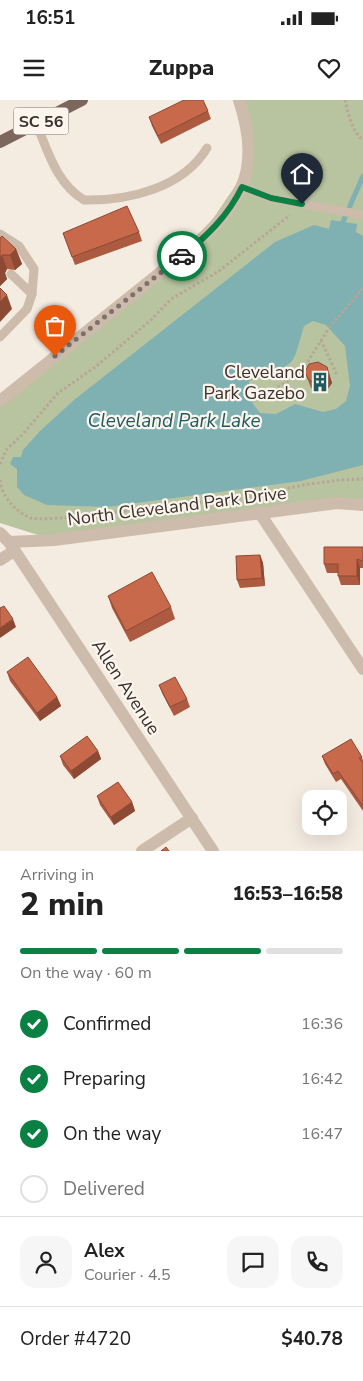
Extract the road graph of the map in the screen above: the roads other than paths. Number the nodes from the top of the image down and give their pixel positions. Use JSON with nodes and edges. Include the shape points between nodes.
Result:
{"nodes":[{"id":1,"x":82,"y":100,"type":"edge"},
{"id":2,"x":239,"y":100,"type":"edge"},
{"id":3,"x":36,"y":123,"type":"junction"},
{"id":4,"x":0,"y":142,"type":"edge"},
{"id":5,"x":206,"y":148,"type":"dead end"},
{"id":6,"x":242,"y":187,"type":"junction"},
{"id":7,"x":363,"y":215,"type":"edge"},
{"id":8,"x":0,"y":234,"type":"edge"},
{"id":9,"x":11,"y":274,"type":"dead end"},
{"id":10,"x":32,"y":294,"type":"junction"},
{"id":11,"x":0,"y":337,"type":"edge"},
{"id":12,"x":0,"y":402,"type":"edge"},
{"id":13,"x":363,"y":504,"type":"edge"},
{"id":14,"x":260,"y":512,"type":"junction"},
{"id":15,"x":8,"y":542,"type":"edge"},
{"id":16,"x":0,"y":560,"type":"edge"},
{"id":17,"x":363,"y":669,"type":"edge"},
{"id":18,"x":192,"y":818,"type":"junction"},
{"id":19,"x":142,"y":851,"type":"edge"},
{"id":20,"x":213,"y":851,"type":"edge"}],
"edges":[{"from":1,"to":3,"type":"main road","number":"SC 56"},
{"from":2,"to":6,"type":"street","via":[[250,146]]},
{"from":3,"to":4,"type":"main road","number":"SC 56"},
{"from":3,"to":5,"type":"lane","via":[[64,184],[84,200],[128,195],[171,182],[193,168]]},
{"from":6,"to":7,"type":"lane","via":[[271,198]]},
{"from":6,"to":12,"type":"street","via":[[233,205],[196,244]]},
{"from":8,"to":10,"type":"lane","via":[[19,246],[34,269]]},
{"from":9,"to":10,"type":"lane"},
{"from":10,"to":11,"type":"lane","via":[[27,308]]},
{"from":13,"to":14,"type":"street","name":"North Cleveland Park Drive","via":[[337,503]]},
{"from":14,"to":15,"type":"street","name":"North Cleveland Park Drive","via":[[54,540]]},
{"from":14,"to":17,"type":"street"},
{"from":15,"to":16,"type":"street"},
{"from":15,"to":18,"type":"street","name":"Allen Avenue"},
{"from":18,"to":19,"type":"street"},
{"from":18,"to":20,"type":"street","name":"Allen Avenue"}]}
